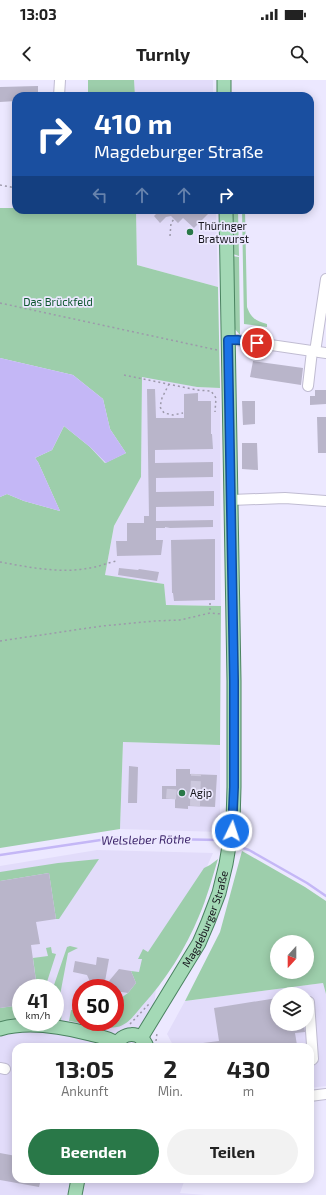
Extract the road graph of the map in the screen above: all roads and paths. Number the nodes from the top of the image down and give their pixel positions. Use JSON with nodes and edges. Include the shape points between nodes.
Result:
{"nodes":[{"id":1,"x":60,"y":80,"type":"edge"},
{"id":2,"x":224,"y":80,"type":"edge"},
{"id":3,"x":60,"y":92,"type":"edge"},
{"id":4,"x":224,"y":92,"type":"edge"},
{"id":5,"x":0,"y":185,"type":"edge"},
{"id":6,"x":12,"y":187,"type":"edge"},
{"id":7,"x":226,"y":214,"type":"edge"},
{"id":8,"x":174,"y":219,"type":"dead end"},
{"id":9,"x":170,"y":236,"type":"dead end"},
{"id":10,"x":326,"y":279,"type":"edge"},
{"id":11,"x":0,"y":303,"type":"edge"},
{"id":12,"x":228,"y":345,"type":"junction"},
{"id":13,"x":314,"y":352,"type":"junction"},
{"id":14,"x":326,"y":354,"type":"edge"},
{"id":15,"x":124,"y":375,"type":"dead end"},
{"id":16,"x":169,"y":384,"type":"junction"},
{"id":17,"x":308,"y":386,"type":"dead end"},
{"id":18,"x":215,"y":412,"type":"dead end"},
{"id":19,"x":183,"y":413,"type":"dead end"},
{"id":20,"x":231,"y":500,"type":"junction"},
{"id":21,"x":326,"y":501,"type":"edge"},
{"id":22,"x":116,"y":560,"type":"dead end"},
{"id":23,"x":0,"y":562,"type":"edge"},
{"id":24,"x":210,"y":604,"type":"dead end"},
{"id":25,"x":210,"y":614,"type":"junction"},
{"id":26,"x":232,"y":614,"type":"junction"},
{"id":27,"x":0,"y":641,"type":"edge"},
{"id":28,"x":150,"y":1003,"type":"dead end"},
{"id":29,"x":129,"y":1024,"type":"dead end"},
{"id":30,"x":0,"y":1028,"type":"edge"},
{"id":31,"x":311,"y":1031,"type":"edge"},
{"id":32,"x":156,"y":1034,"type":"dead end"},
{"id":33,"x":112,"y":1043,"type":"edge"},
{"id":34,"x":117,"y":1043,"type":"edge"},
{"id":35,"x":148,"y":1043,"type":"edge"},
{"id":36,"x":312,"y":1043,"type":"edge"},
{"id":37,"x":326,"y":1094,"type":"edge"},
{"id":38,"x":314,"y":1096,"type":"edge"},
{"id":39,"x":77,"y":1183,"type":"edge"},
{"id":40,"x":75,"y":1195,"type":"edge"}],
"edges":[{"from":1,"to":3,"type":"street"},
{"from":2,"to":4,"type":"main road"},
{"from":5,"to":6,"type":"path"},
{"from":7,"to":12,"type":"main road","name":"Magdeburger Straße"},
{"from":8,"to":9,"type":"path","via":[[171,223]]},
{"from":10,"to":13,"type":"street"},
{"from":11,"to":12,"type":"path","via":[[222,351]]},
{"from":12,"to":13,"type":"street","via":[[238,340]]},
{"from":12,"to":20,"type":"main road","name":"Magdeburger Straße"},
{"from":13,"to":14,"type":"street"},
{"from":13,"to":17,"type":"street"},
{"from":15,"to":16,"type":"path"},
{"from":16,"to":18,"type":"path","via":[[211,391],[216,398]]},
{"from":16,"to":19,"type":"path","via":[[160,407],[164,413]]},
{"from":20,"to":21,"type":"street","via":[[285,498]]},
{"from":20,"to":26,"type":"main road","name":"Magdeburger Straße"},
{"from":22,"to":23,"type":"path","via":[[90,568],[64,570]]},
{"from":24,"to":25,"type":"path"},
{"from":25,"to":26,"type":"path"},
{"from":25,"to":27,"type":"path","via":[[180,620],[126,624]]},
{"from":26,"to":35,"type":"main road","name":"Magdeburger Straße","via":[[234,787],[230,847],[219,893],[208,922]]},
{"from":28,"to":29,"type":"path"},
{"from":30,"to":33,"type":"main road","via":[[37,1025],[63,1028],[96,1035]]},
{"from":31,"to":36,"type":"street"},
{"from":32,"to":35,"type":"path"},
{"from":34,"to":35,"type":"main road","via":[[128,1035],[137,1036]]},
{"from":37,"to":38,"type":"street"},
{"from":39,"to":40,"type":"main road"}]}
